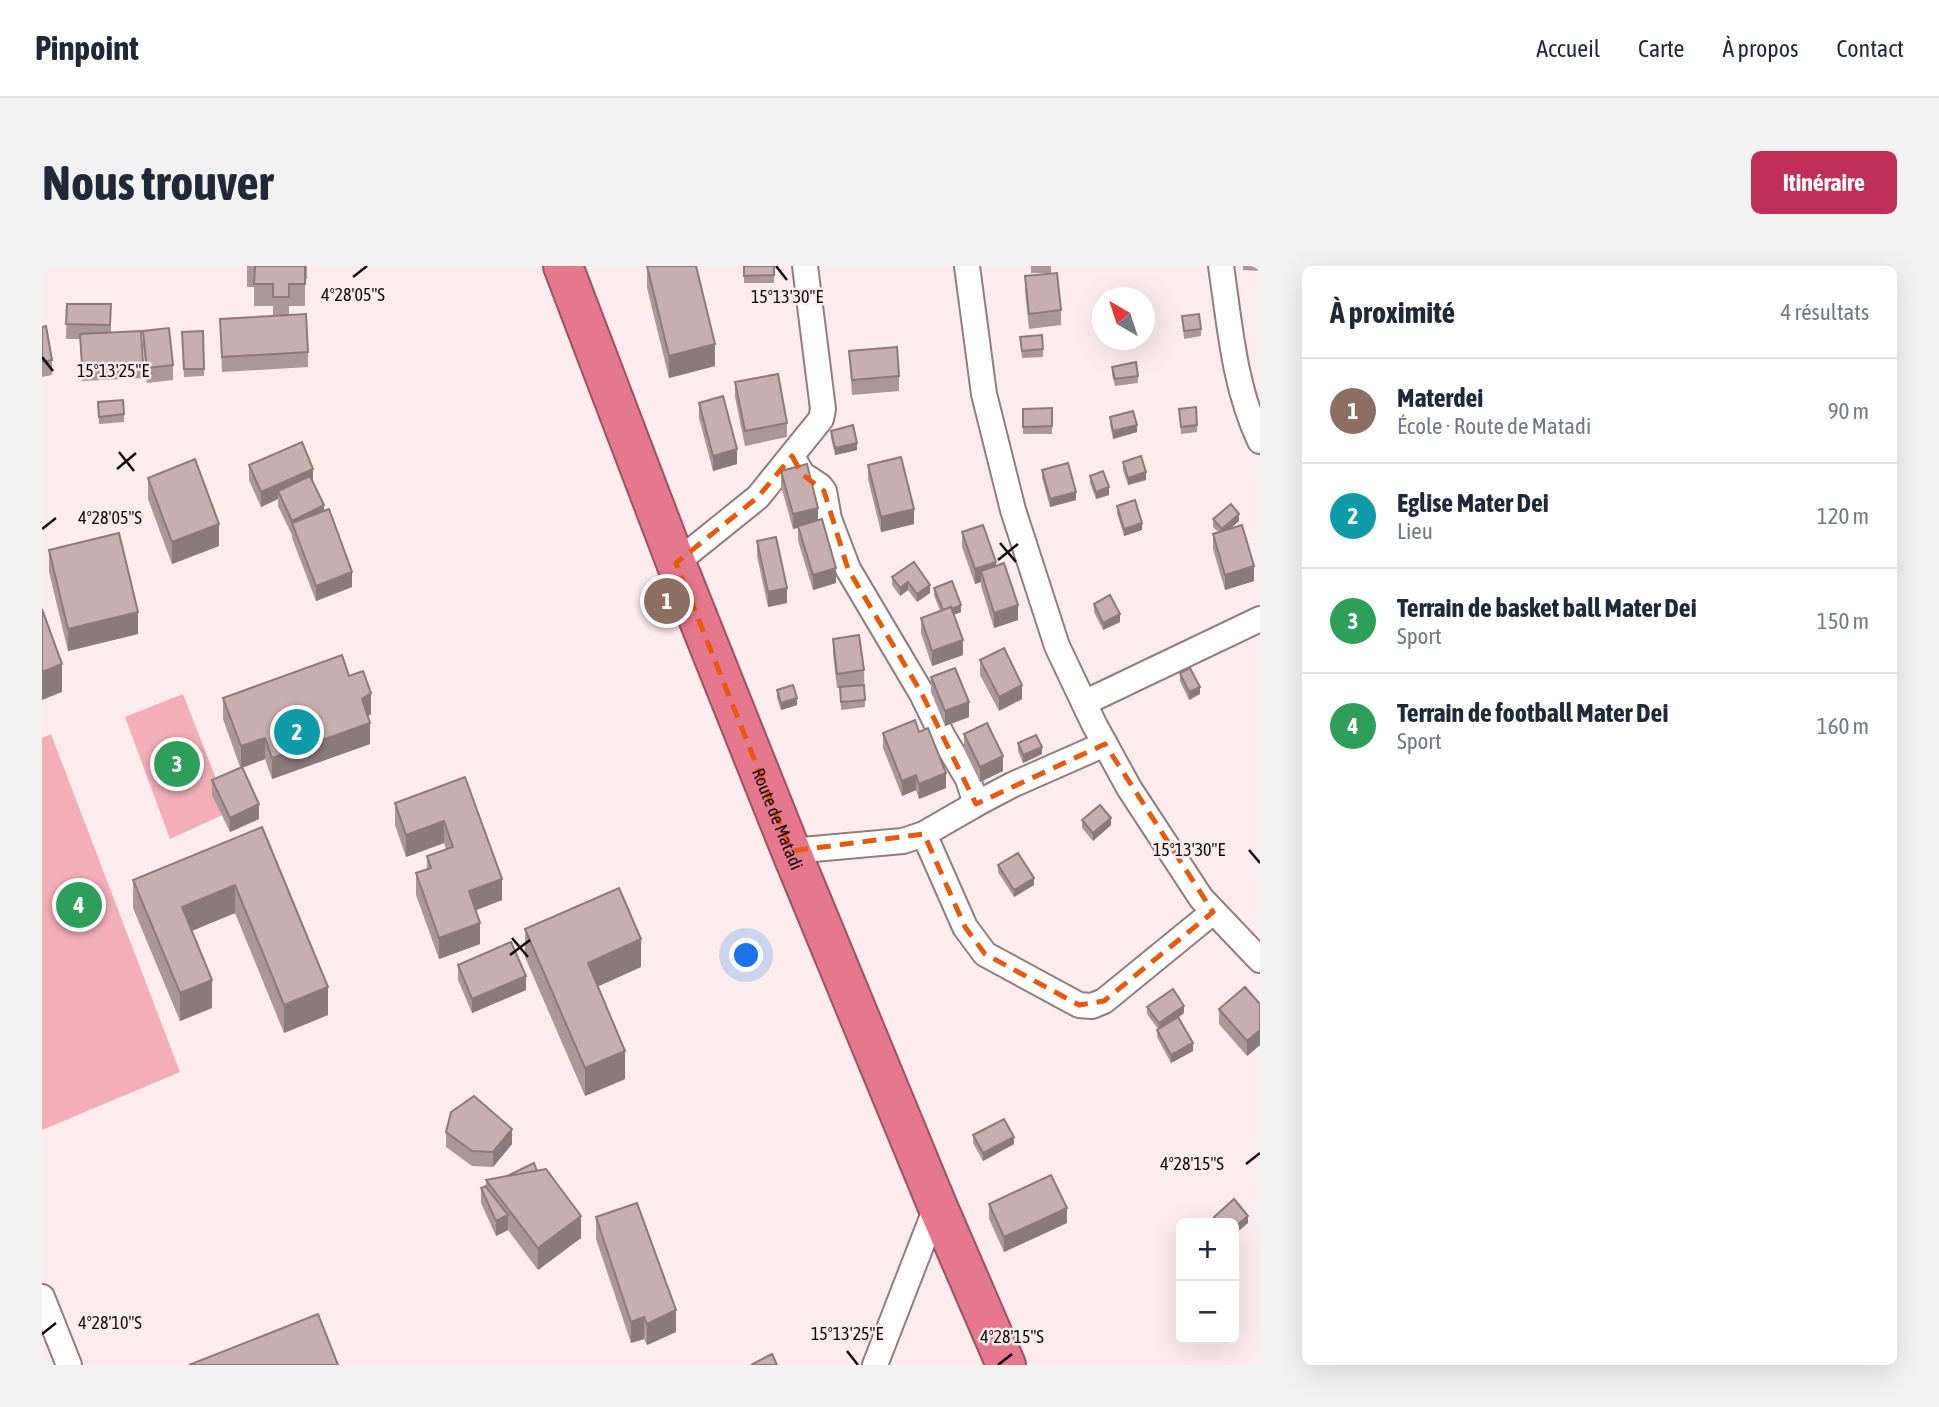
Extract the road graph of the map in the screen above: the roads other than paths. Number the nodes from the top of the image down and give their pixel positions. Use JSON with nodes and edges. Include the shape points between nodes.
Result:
{"nodes":[{"id":1,"x":563,"y":266,"type":"edge"},
{"id":2,"x":805,"y":266,"type":"edge"},
{"id":3,"x":967,"y":266,"type":"edge"},
{"id":4,"x":1221,"y":266,"type":"edge"},
{"id":5,"x":1260,"y":441,"type":"edge"},
{"id":6,"x":792,"y":456,"type":"junction"},
{"id":7,"x":676,"y":562,"type":"junction"},
{"id":8,"x":1260,"y":619,"type":"edge"},
{"id":9,"x":1084,"y":703,"type":"junction"},
{"id":10,"x":1105,"y":744,"type":"junction"},
{"id":11,"x":976,"y":804,"type":"junction"},
{"id":12,"x":925,"y":834,"type":"junction"},
{"id":13,"x":791,"y":851,"type":"junction"},
{"id":14,"x":1213,"y":912,"type":"junction"},
{"id":15,"x":1260,"y":960,"type":"edge"},
{"id":16,"x":937,"y":1205,"type":"junction"},
{"id":17,"x":42,"y":1297,"type":"edge"},
{"id":18,"x":69,"y":1365,"type":"edge"},
{"id":19,"x":875,"y":1365,"type":"edge"},
{"id":20,"x":1006,"y":1365,"type":"edge"}],
"edges":[{"from":1,"to":7,"type":"highway","name":"Route de Matadi"},
{"from":2,"to":6,"type":"street","via":[[823,409],[817,427]]},
{"from":3,"to":9,"type":"street","via":[[984,394],[1013,510],[1057,646]]},
{"from":4,"to":5,"type":"street","via":[[1235,363],[1244,403]]},
{"from":6,"to":7,"type":"street","via":[[758,497]]},
{"from":6,"to":11,"type":"street","via":[[802,474],[824,491],[848,569],[922,694],[968,779]]},
{"from":7,"to":13,"type":"highway","name":"Route de Matadi"},
{"from":8,"to":9,"type":"street"},
{"from":9,"to":10,"type":"street"},
{"from":10,"to":11,"type":"street"},
{"from":10,"to":14,"type":"street","via":[[1129,788]]},
{"from":11,"to":12,"type":"street"},
{"from":12,"to":13,"type":"street","via":[[903,841]]},
{"from":12,"to":14,"type":"street","via":[[965,927],[985,954],[1079,1005],[1104,1001]]},
{"from":13,"to":16,"type":"highway","name":"Route de Matadi"},
{"from":14,"to":15,"type":"street"},
{"from":16,"to":19,"type":"street"},
{"from":16,"to":20,"type":"highway","name":"Route de Matadi"},
{"from":17,"to":18,"type":"street"}]}
